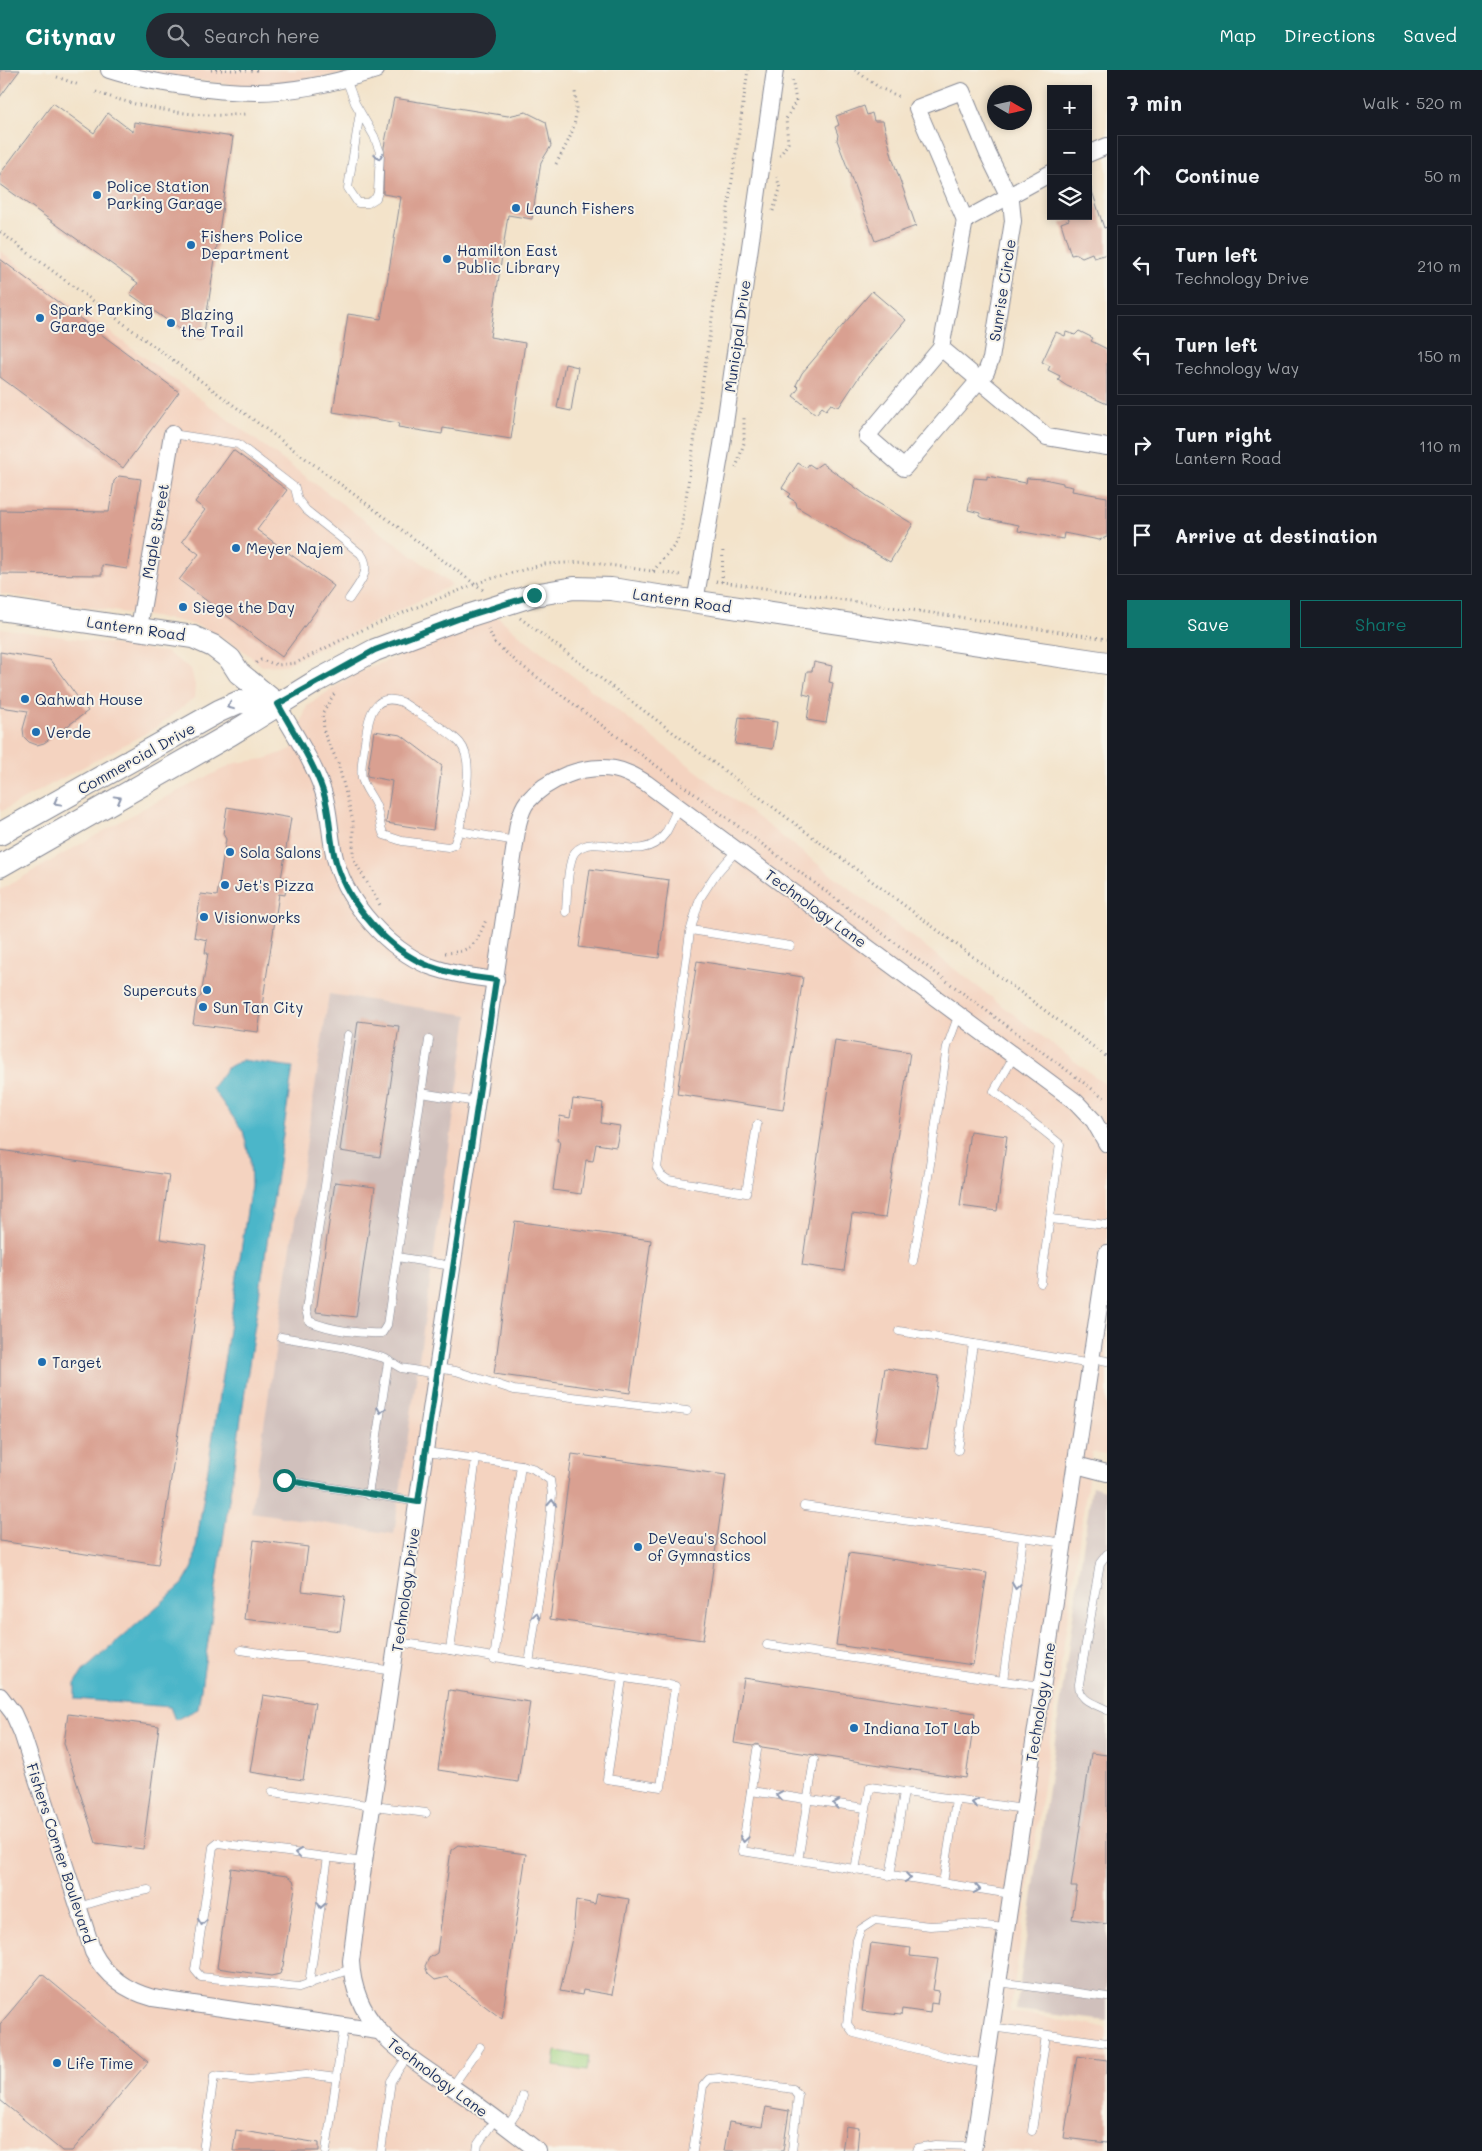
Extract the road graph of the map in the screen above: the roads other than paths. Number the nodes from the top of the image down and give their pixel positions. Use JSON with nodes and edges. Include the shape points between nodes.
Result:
{"nodes":[{"id":1,"x":109,"y":70,"type":"edge"},
{"id":2,"x":376,"y":70,"type":"edge"},
{"id":3,"x":776,"y":70,"type":"edge"},
{"id":4,"x":346,"y":79,"type":"junction"},
{"id":5,"x":360,"y":112,"type":"junction"},
{"id":6,"x":1107,"y":146,"type":"edge"},
{"id":7,"x":1092,"y":152,"type":"edge"},
{"id":8,"x":1047,"y":174,"type":"edge"},
{"id":9,"x":1008,"y":196,"type":"junction"},
{"id":10,"x":965,"y":220,"type":"junction"},
{"id":11,"x":941,"y":348,"type":"junction"},
{"id":12,"x":979,"y":380,"type":"junction"},
{"id":13,"x":172,"y":434,"type":"joint"},
{"id":14,"x":1107,"y":447,"type":"edge"},
{"id":15,"x":349,"y":599,"type":"dead end"},
{"id":16,"x":696,"y":602,"type":"junction"},
{"id":17,"x":0,"y":609,"type":"edge"},
{"id":18,"x":139,"y":628,"type":"junction"},
{"id":19,"x":1107,"y":663,"type":"edge"},
{"id":20,"x":278,"y":704,"type":"junction"},
{"id":21,"x":231,"y":734,"type":"joint"},
{"id":22,"x":678,"y":807,"type":"junction"},
{"id":23,"x":459,"y":831,"type":"junction"},
{"id":24,"x":0,"y":834,"type":"edge"},
{"id":25,"x":517,"y":838,"type":"junction"},
{"id":26,"x":737,"y":850,"type":"junction"},
{"id":27,"x":0,"y":866,"type":"edge"},
{"id":28,"x":566,"y":912,"type":"dead end"},
{"id":29,"x":691,"y":930,"type":"junction"},
{"id":30,"x":790,"y":946,"type":"dead end"},
{"id":31,"x":496,"y":980,"type":"junction"},
{"id":32,"x":959,"y":1014,"type":"junction"},
{"id":33,"x":348,"y":1035,"type":"dead end"},
{"id":34,"x":429,"y":1040,"type":"dead end"},
{"id":35,"x":1014,"y":1056,"type":"junction"},
{"id":36,"x":421,"y":1093,"type":"junction"},
{"id":37,"x":477,"y":1102,"type":"junction"},
{"id":38,"x":757,"y":1125,"type":"dead end"},
{"id":39,"x":1107,"y":1144,"type":"edge"},
{"id":40,"x":1050,"y":1219,"type":"junction"},
{"id":41,"x":1107,"y":1225,"type":"edge"},
{"id":42,"x":1107,"y":1253,"type":"edge"},
{"id":43,"x":397,"y":1257,"type":"junction"},
{"id":44,"x":913,"y":1261,"type":"dead end"},
{"id":45,"x":452,"y":1266,"type":"junction"},
{"id":46,"x":1042,"y":1283,"type":"dead end"},
{"id":47,"x":899,"y":1331,"type":"dead end"},
{"id":48,"x":281,"y":1337,"type":"dead end"},
{"id":49,"x":973,"y":1344,"type":"junction"},
{"id":50,"x":1096,"y":1361,"type":"edge"},
{"id":51,"x":388,"y":1362,"type":"junction"},
{"id":52,"x":437,"y":1371,"type":"junction"},
{"id":53,"x":687,"y":1411,"type":"dead end"},
{"id":54,"x":958,"y":1450,"type":"dead end"},
{"id":55,"x":426,"y":1452,"type":"junction"},
{"id":56,"x":476,"y":1458,"type":"junction"},
{"id":57,"x":521,"y":1465,"type":"junction"},
{"id":58,"x":1076,"y":1466,"type":"junction"},
{"id":59,"x":1107,"y":1473,"type":"edge"},
{"id":60,"x":284,"y":1480,"type":"dead end"},
{"id":61,"x":368,"y":1494,"type":"junction"},
{"id":62,"x":418,"y":1502,"type":"junction"},
{"id":63,"x":804,"y":1506,"type":"dead end"},
{"id":64,"x":1023,"y":1538,"type":"junction"},
{"id":65,"x":1064,"y":1544,"type":"junction"},
{"id":66,"x":1107,"y":1554,"type":"edge"},
{"id":67,"x":398,"y":1642,"type":"junction"},
{"id":68,"x":767,"y":1645,"type":"dead end"},
{"id":69,"x":241,"y":1650,"type":"dead end"},
{"id":70,"x":450,"y":1650,"type":"junction"},
{"id":71,"x":494,"y":1659,"type":"junction"},
{"id":72,"x":529,"y":1664,"type":"junction"},
{"id":73,"x":393,"y":1672,"type":"junction"},
{"id":74,"x":622,"y":1679,"type":"junction"},
{"id":75,"x":1003,"y":1681,"type":"junction"},
{"id":76,"x":1042,"y":1686,"type":"junction"},
{"id":77,"x":0,"y":1696,"type":"edge"},
{"id":78,"x":1107,"y":1710,"type":"edge"},
{"id":79,"x":757,"y":1750,"type":"dead end"},
{"id":80,"x":814,"y":1760,"type":"dead end"},
{"id":81,"x":751,"y":1791,"type":"junction"},
{"id":82,"x":272,"y":1792,"type":"dead end"},
{"id":83,"x":904,"y":1792,"type":"junction"},
{"id":84,"x":808,"y":1800,"type":"junction"},
{"id":85,"x":956,"y":1800,"type":"junction"},
{"id":86,"x":372,"y":1806,"type":"junction"},
{"id":87,"x":866,"y":1808,"type":"junction"},
{"id":88,"x":1024,"y":1809,"type":"junction"},
{"id":89,"x":426,"y":1814,"type":"dead end"},
{"id":90,"x":328,"y":1857,"type":"junction"},
{"id":91,"x":798,"y":1861,"type":"junction"},
{"id":92,"x":364,"y":1862,"type":"junction"},
{"id":93,"x":855,"y":1870,"type":"junction"},
{"id":94,"x":890,"y":1876,"type":"junction"},
{"id":95,"x":942,"y":1883,"type":"junction"},
{"id":96,"x":148,"y":1890,"type":"dead end"},
{"id":97,"x":1011,"y":1894,"type":"junction"},
{"id":98,"x":78,"y":1907,"type":"junction"},
{"id":99,"x":1006,"y":1928,"type":"junction"},
{"id":100,"x":351,"y":1969,"type":"junction"},
{"id":101,"x":998,"y":1982,"type":"junction"},
{"id":102,"x":309,"y":1984,"type":"junction"},
{"id":103,"x":356,"y":1989,"type":"joint"},
{"id":104,"x":1107,"y":1998,"type":"edge"},
{"id":105,"x":344,"y":2026,"type":"junction"},
{"id":106,"x":991,"y":2027,"type":"junction"},
{"id":107,"x":378,"y":2031,"type":"junction"},
{"id":108,"x":1046,"y":2035,"type":"junction"},
{"id":109,"x":1107,"y":2043,"type":"edge"},
{"id":110,"x":480,"y":2047,"type":"dead end"},
{"id":111,"x":407,"y":2056,"type":"junction"},
{"id":112,"x":986,"y":2064,"type":"junction"},
{"id":113,"x":337,"y":2078,"type":"junction"},
{"id":114,"x":452,"y":2087,"type":"junction"},
{"id":115,"x":523,"y":2096,"type":"dead end"},
{"id":116,"x":501,"y":2123,"type":"junction"},
{"id":117,"x":1032,"y":2131,"type":"dead end"},
{"id":118,"x":974,"y":2148,"type":"edge"},
{"id":119,"x":203,"y":2151,"type":"edge"},
{"id":120,"x":326,"y":2151,"type":"edge"},
{"id":121,"x":381,"y":2151,"type":"edge"},
{"id":122,"x":477,"y":2151,"type":"edge"},
{"id":123,"x":538,"y":2151,"type":"edge"},
{"id":124,"x":694,"y":2151,"type":"edge"},
{"id":125,"x":792,"y":2151,"type":"edge"},
{"id":126,"x":917,"y":2151,"type":"edge"}],
"edges":[{"from":1,"to":4,"type":"street","via":[[160,82],[257,92]]},
{"from":2,"to":4,"type":"street"},
{"from":3,"to":16,"type":"street","name":"Municipal Drive"},
{"from":4,"to":5,"type":"lane"},
{"from":5,"to":5,"type":"lane","one_way":true,"via":[[380,152],[378,194],[372,201],[364,203],[358,203],[348,188]]},
{"from":6,"to":7,"type":"street"},
{"from":8,"to":9,"type":"street"},
{"from":9,"to":10,"type":"street"},
{"from":9,"to":10,"type":"street","name":"Sunrise Circle","via":[[962,91],[917,108]]},
{"from":9,"to":12,"type":"street","name":"Sunrise Circle","via":[[1013,221],[993,350],[986,372]]},
{"from":10,"to":11,"type":"street","name":"Sunrise Circle"},
{"from":11,"to":12,"type":"street"},
{"from":11,"to":12,"type":"street","name":"Sunrise Circle","via":[[867,436],[904,468]]},
{"from":12,"to":14,"type":"street","via":[[1047,436]]},
{"from":13,"to":15,"type":"lane","via":[[238,444],[295,488],[298,500],[306,510],[366,561],[366,571]]},
{"from":13,"to":18,"type":"street","name":"Maple Street"},
{"from":16,"to":19,"type":"street","name":"Lantern Road"},
{"from":16,"to":20,"type":"street","name":"Lantern Road","via":[[602,588],[574,588],[534,595],[375,650]]},
{"from":17,"to":18,"type":"street","name":"Lantern Road"},
{"from":18,"to":20,"type":"street","name":"Lantern Road","via":[[180,633],[213,646],[230,659],[239,673]]},
{"from":20,"to":21,"type":"street","name":"Lantern Road"},
{"from":20,"to":24,"type":"street","name":"Commercial Drive","one_way":true,"via":[[239,702],[219,711]]},
{"from":20,"to":31,"type":"street","via":[[324,792],[336,865],[365,914],[400,949],[422,962],[457,974]]},
{"from":27,"to":21,"type":"street","name":"Commercial Drive","one_way":true},
{"from":22,"to":25,"type":"street","name":"Technology Lane","via":[[646,783],[623,771],[605,768],[586,770],[557,779],[526,803]]},
{"from":22,"to":26,"type":"street","name":"Technology Lane"},
{"from":22,"to":28,"type":"lane","via":[[664,835],[653,846],[637,850],[585,846],[575,852],[571,861]]},
{"from":23,"to":23,"type":"lane","via":[[468,768],[467,755],[460,742],[402,702],[382,700],[369,717],[361,770],[362,779],[377,807],[384,835],[402,841],[448,847],[454,846]]},
{"from":23,"to":25,"type":"lane"},
{"from":25,"to":31,"type":"street","name":"Technology Drive"},
{"from":26,"to":29,"type":"lane","via":[[715,874],[700,898]]},
{"from":26,"to":32,"type":"street","name":"Technology Lane"},
{"from":29,"to":30,"type":"lane"},
{"from":29,"to":38,"type":"lane","via":[[657,1168],[668,1180],[746,1193]]},
{"from":31,"to":37,"type":"street","name":"Technology Drive"},
{"from":32,"to":35,"type":"street","name":"Technology Lane"},
{"from":32,"to":44,"type":"lane","via":[[947,1047]]},
{"from":33,"to":43,"type":"lane","via":[[306,1310],[309,1321],[369,1334],[382,1333],[387,1325]]},
{"from":34,"to":36,"type":"lane"},
{"from":35,"to":39,"type":"street","name":"Technology Lane","via":[[1082,1108]]},
{"from":35,"to":40,"type":"lane","via":[[994,1091],[1060,1144]]},
{"from":36,"to":37,"type":"lane"},
{"from":36,"to":43,"type":"lane"},
{"from":37,"to":45,"type":"street","name":"Technology Drive"},
{"from":40,"to":41,"type":"lane"},
{"from":40,"to":46,"type":"lane"},
{"from":42,"to":50,"type":"street","name":"Technology Lane"},
{"from":43,"to":45,"type":"lane"},
{"from":45,"to":52,"type":"street","name":"Technology Drive"},
{"from":47,"to":49,"type":"lane"},
{"from":48,"to":51,"type":"lane","via":[[342,1347]]},
{"from":49,"to":50,"type":"lane"},
{"from":49,"to":54,"type":"lane"},
{"from":50,"to":58,"type":"street","name":"Technology Lane"},
{"from":51,"to":52,"type":"lane","via":[[417,1372]]},
{"from":51,"to":61,"type":"lane","one_way":true},
{"from":52,"to":53,"type":"lane","via":[[465,1374],[514,1390]]},
{"from":52,"to":55,"type":"street","name":"Technology Drive"},
{"from":55,"to":56,"type":"lane"},
{"from":55,"to":62,"type":"street","name":"Technology Drive"},
{"from":56,"to":57,"type":"lane"},
{"from":56,"to":70,"type":"lane"},
{"from":57,"to":71,"type":"lane"},
{"from":72,"to":57,"type":"lane","one_way":true,"via":[[552,1494],[550,1480]]},
{"from":58,"to":59,"type":"street"},
{"from":58,"to":65,"type":"street","name":"Technology Lane"},
{"from":60,"to":61,"type":"lane"},
{"from":61,"to":62,"type":"lane"},
{"from":62,"to":67,"type":"street","name":"Technology Drive"},
{"from":63,"to":64,"type":"lane"},
{"from":64,"to":65,"type":"lane"},
{"from":64,"to":75,"type":"lane","one_way":true},
{"from":65,"to":76,"type":"street","name":"Technology Lane"},
{"from":66,"to":78,"type":"lane","via":[[1100,1563],[1078,1684],[1083,1699]]},
{"from":67,"to":70,"type":"lane"},
{"from":67,"to":73,"type":"street","name":"Technology Drive"},
{"from":68,"to":75,"type":"lane"},
{"from":69,"to":73,"type":"lane"},
{"from":70,"to":71,"type":"lane"},
{"from":71,"to":72,"type":"lane"},
{"from":72,"to":74,"type":"lane"},
{"from":73,"to":86,"type":"street","name":"Technology Drive"},
{"from":74,"to":74,"type":"lane","via":[[676,1686],[661,1787],[607,1779]]},
{"from":75,"to":76,"type":"lane"},
{"from":76,"to":88,"type":"street","name":"Technology Lane"},
{"from":77,"to":98,"type":"street","name":"Fishers Corner Boulevard","via":[[22,1733]]},
{"from":79,"to":81,"type":"lane"},
{"from":80,"to":84,"type":"lane"},
{"from":84,"to":81,"type":"lane","one_way":true},
{"from":81,"to":91,"type":"lane","one_way":true,"via":[[742,1851]]},
{"from":82,"to":86,"type":"lane"},
{"from":83,"to":85,"type":"lane"},
{"from":83,"to":87,"type":"lane","via":[[870,1788]]},
{"from":83,"to":94,"type":"lane"},
{"from":87,"to":84,"type":"lane","one_way":true},
{"from":84,"to":91,"type":"lane"},
{"from":88,"to":85,"type":"lane","one_way":true},
{"from":85,"to":95,"type":"lane"},
{"from":86,"to":89,"type":"lane"},
{"from":86,"to":92,"type":"street","name":"Technology Drive"},
{"from":87,"to":93,"type":"lane"},
{"from":88,"to":97,"type":"street","name":"Technology Lane"},
{"from":90,"to":92,"type":"lane"},
{"from":90,"to":102,"type":"lane","one_way":true},
{"from":90,"to":102,"type":"lane","one_way":true,"via":[[218,1842],[212,1856],[195,1970],[201,1976],[299,1988]]},
{"from":91,"to":93,"type":"lane"},
{"from":92,"to":100,"type":"street","name":"Technology Drive","via":[[351,1948]]},
{"from":93,"to":94,"type":"lane"},
{"from":94,"to":95,"type":"lane","one_way":true},
{"from":95,"to":97,"type":"lane","one_way":true},
{"from":96,"to":98,"type":"lane"},
{"from":97,"to":99,"type":"street","name":"Technology Lane"},
{"from":98,"to":105,"type":"street","name":"Fishers Corner Boulevard","via":[[97,1960],[118,1982],[134,1992],[163,2000]]},
{"from":99,"to":101,"type":"street","name":"Technology Lane"},
{"from":99,"to":112,"type":"lane","via":[[965,1924],[930,1926],[875,1920],[861,1929],[857,1940],[846,2024],[850,2030],[948,2058]]},
{"from":100,"to":102,"type":"lane"},
{"from":100,"to":103,"type":"street","name":"Technology Drive"},
{"from":101,"to":104,"type":"lane"},
{"from":101,"to":106,"type":"street","name":"Technology Lane"},
{"from":103,"to":107,"type":"street","name":"Technology Lane","via":[[361,2005]]},
{"from":105,"to":107,"type":"street","name":"Fishers Corner Boulevard"},
{"from":105,"to":113,"type":"lane"},
{"from":106,"to":108,"type":"lane"},
{"from":106,"to":112,"type":"street","name":"Technology Lane"},
{"from":107,"to":111,"type":"street","name":"Technology Lane"},
{"from":108,"to":109,"type":"lane"},
{"from":108,"to":117,"type":"lane"},
{"from":110,"to":114,"type":"lane"},
{"from":111,"to":114,"type":"street","name":"Technology Lane"},
{"from":111,"to":121,"type":"lane","via":[[391,2080]]},
{"from":112,"to":118,"type":"street","name":"Technology Lane"},
{"from":113,"to":119,"type":"lane","via":[[306,2074],[250,2080],[214,2076]]},
{"from":113,"to":120,"type":"lane"},
{"from":114,"to":116,"type":"street","name":"Technology Lane"},
{"from":115,"to":116,"type":"lane","via":[[519,2109]]},
{"from":116,"to":122,"type":"lane","via":[[478,2144]]},
{"from":116,"to":123,"type":"street","name":"Technology Lane"},
{"from":118,"to":126,"type":"lane","via":[[935,2145],[918,2148]]},
{"from":124,"to":125,"type":"lane","via":[[703,2086],[709,2080],[719,2078],[792,2089],[798,2095]]}]}
